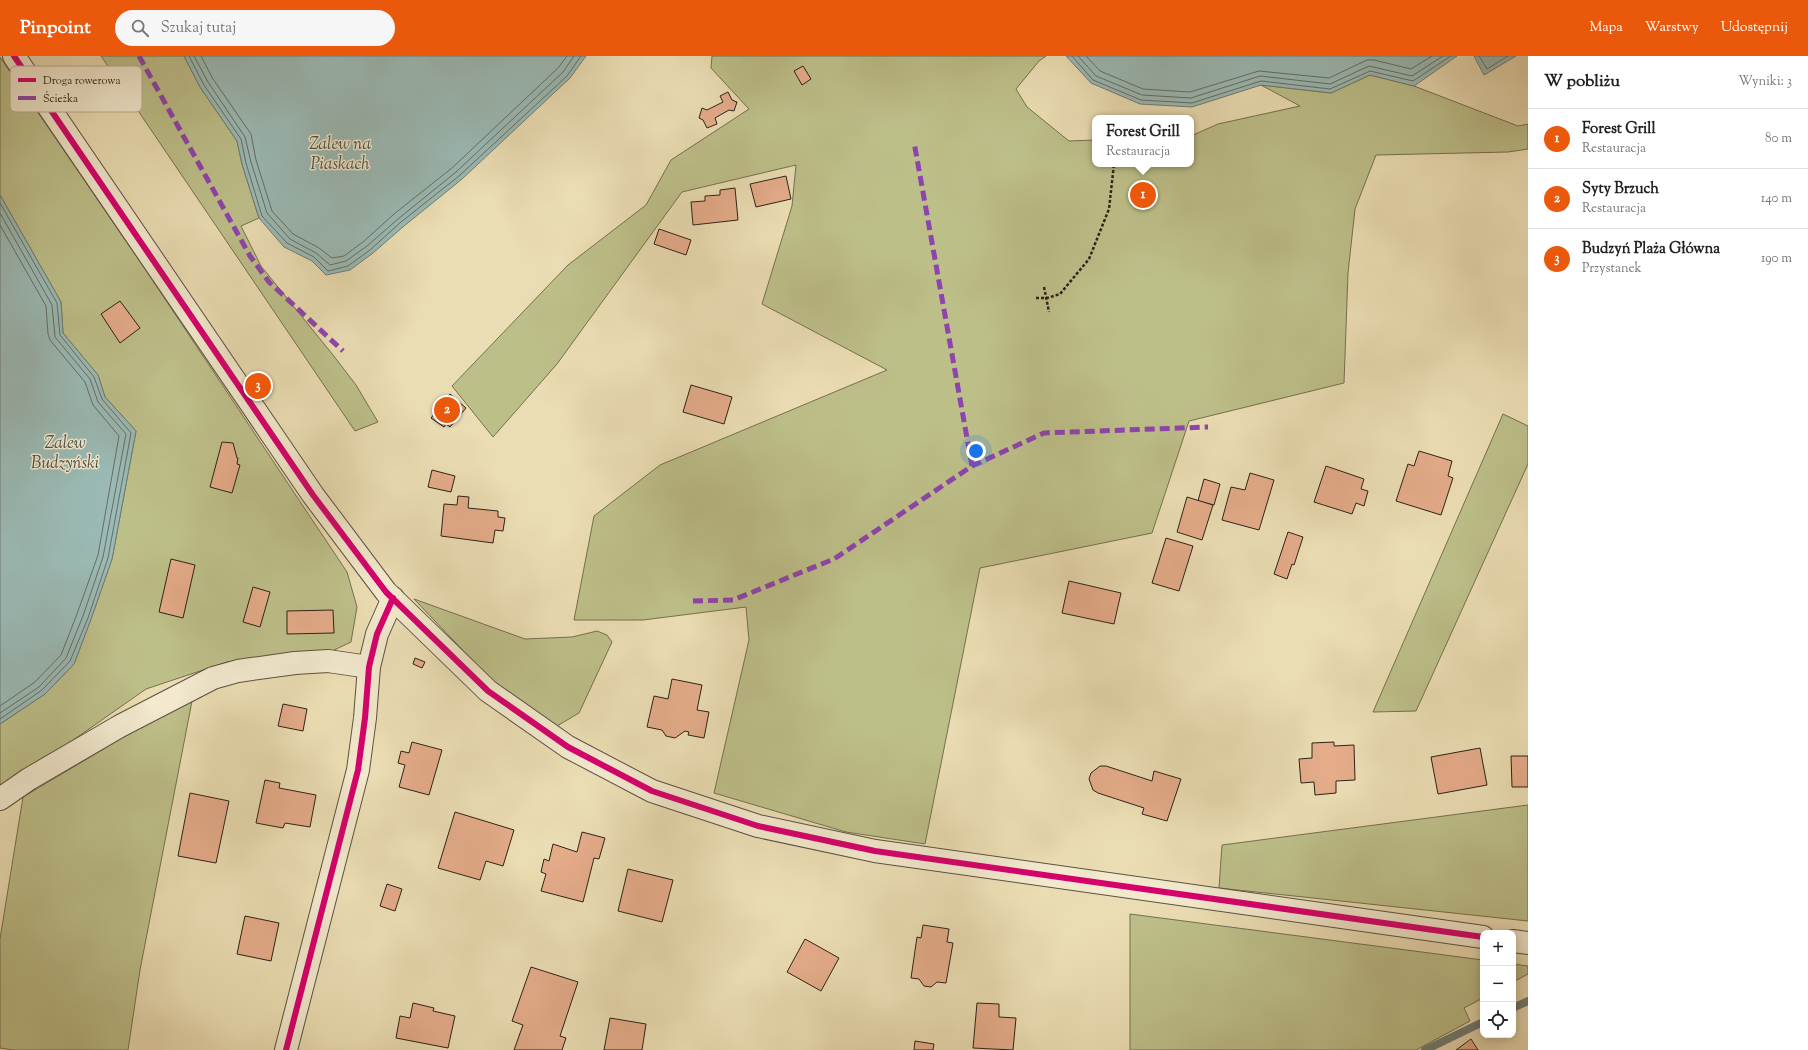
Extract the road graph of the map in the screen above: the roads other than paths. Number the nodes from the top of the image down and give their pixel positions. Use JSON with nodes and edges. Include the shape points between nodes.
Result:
{"nodes":[{"id":1,"x":14,"y":56,"type":"edge"},
{"id":2,"x":21,"y":66,"type":"edge"},
{"id":3,"x":52,"y":112,"type":"edge"},
{"id":4,"x":393,"y":598,"type":"junction"},
{"id":5,"x":369,"y":667,"type":"junction"},
{"id":6,"x":0,"y":799,"type":"edge"},
{"id":7,"x":1480,"y":937,"type":"edge"},
{"id":8,"x":1516,"y":941,"type":"edge"},
{"id":9,"x":1528,"y":943,"type":"edge"},
{"id":10,"x":286,"y":1050,"type":"edge"}],
"edges":[{"from":1,"to":2,"type":"street"},
{"from":3,"to":4,"type":"street","via":[[313,495]]},
{"from":4,"to":5,"type":"street","via":[[377,634]]},
{"from":4,"to":7,"type":"street","via":[[488,691],[568,747],[652,791],[758,826],[875,851]]},
{"from":5,"to":6,"type":"street","via":[[328,661],[295,663],[213,678],[120,726],[29,779]]},
{"from":5,"to":10,"type":"street","via":[[358,770]]},
{"from":8,"to":9,"type":"street"}]}
